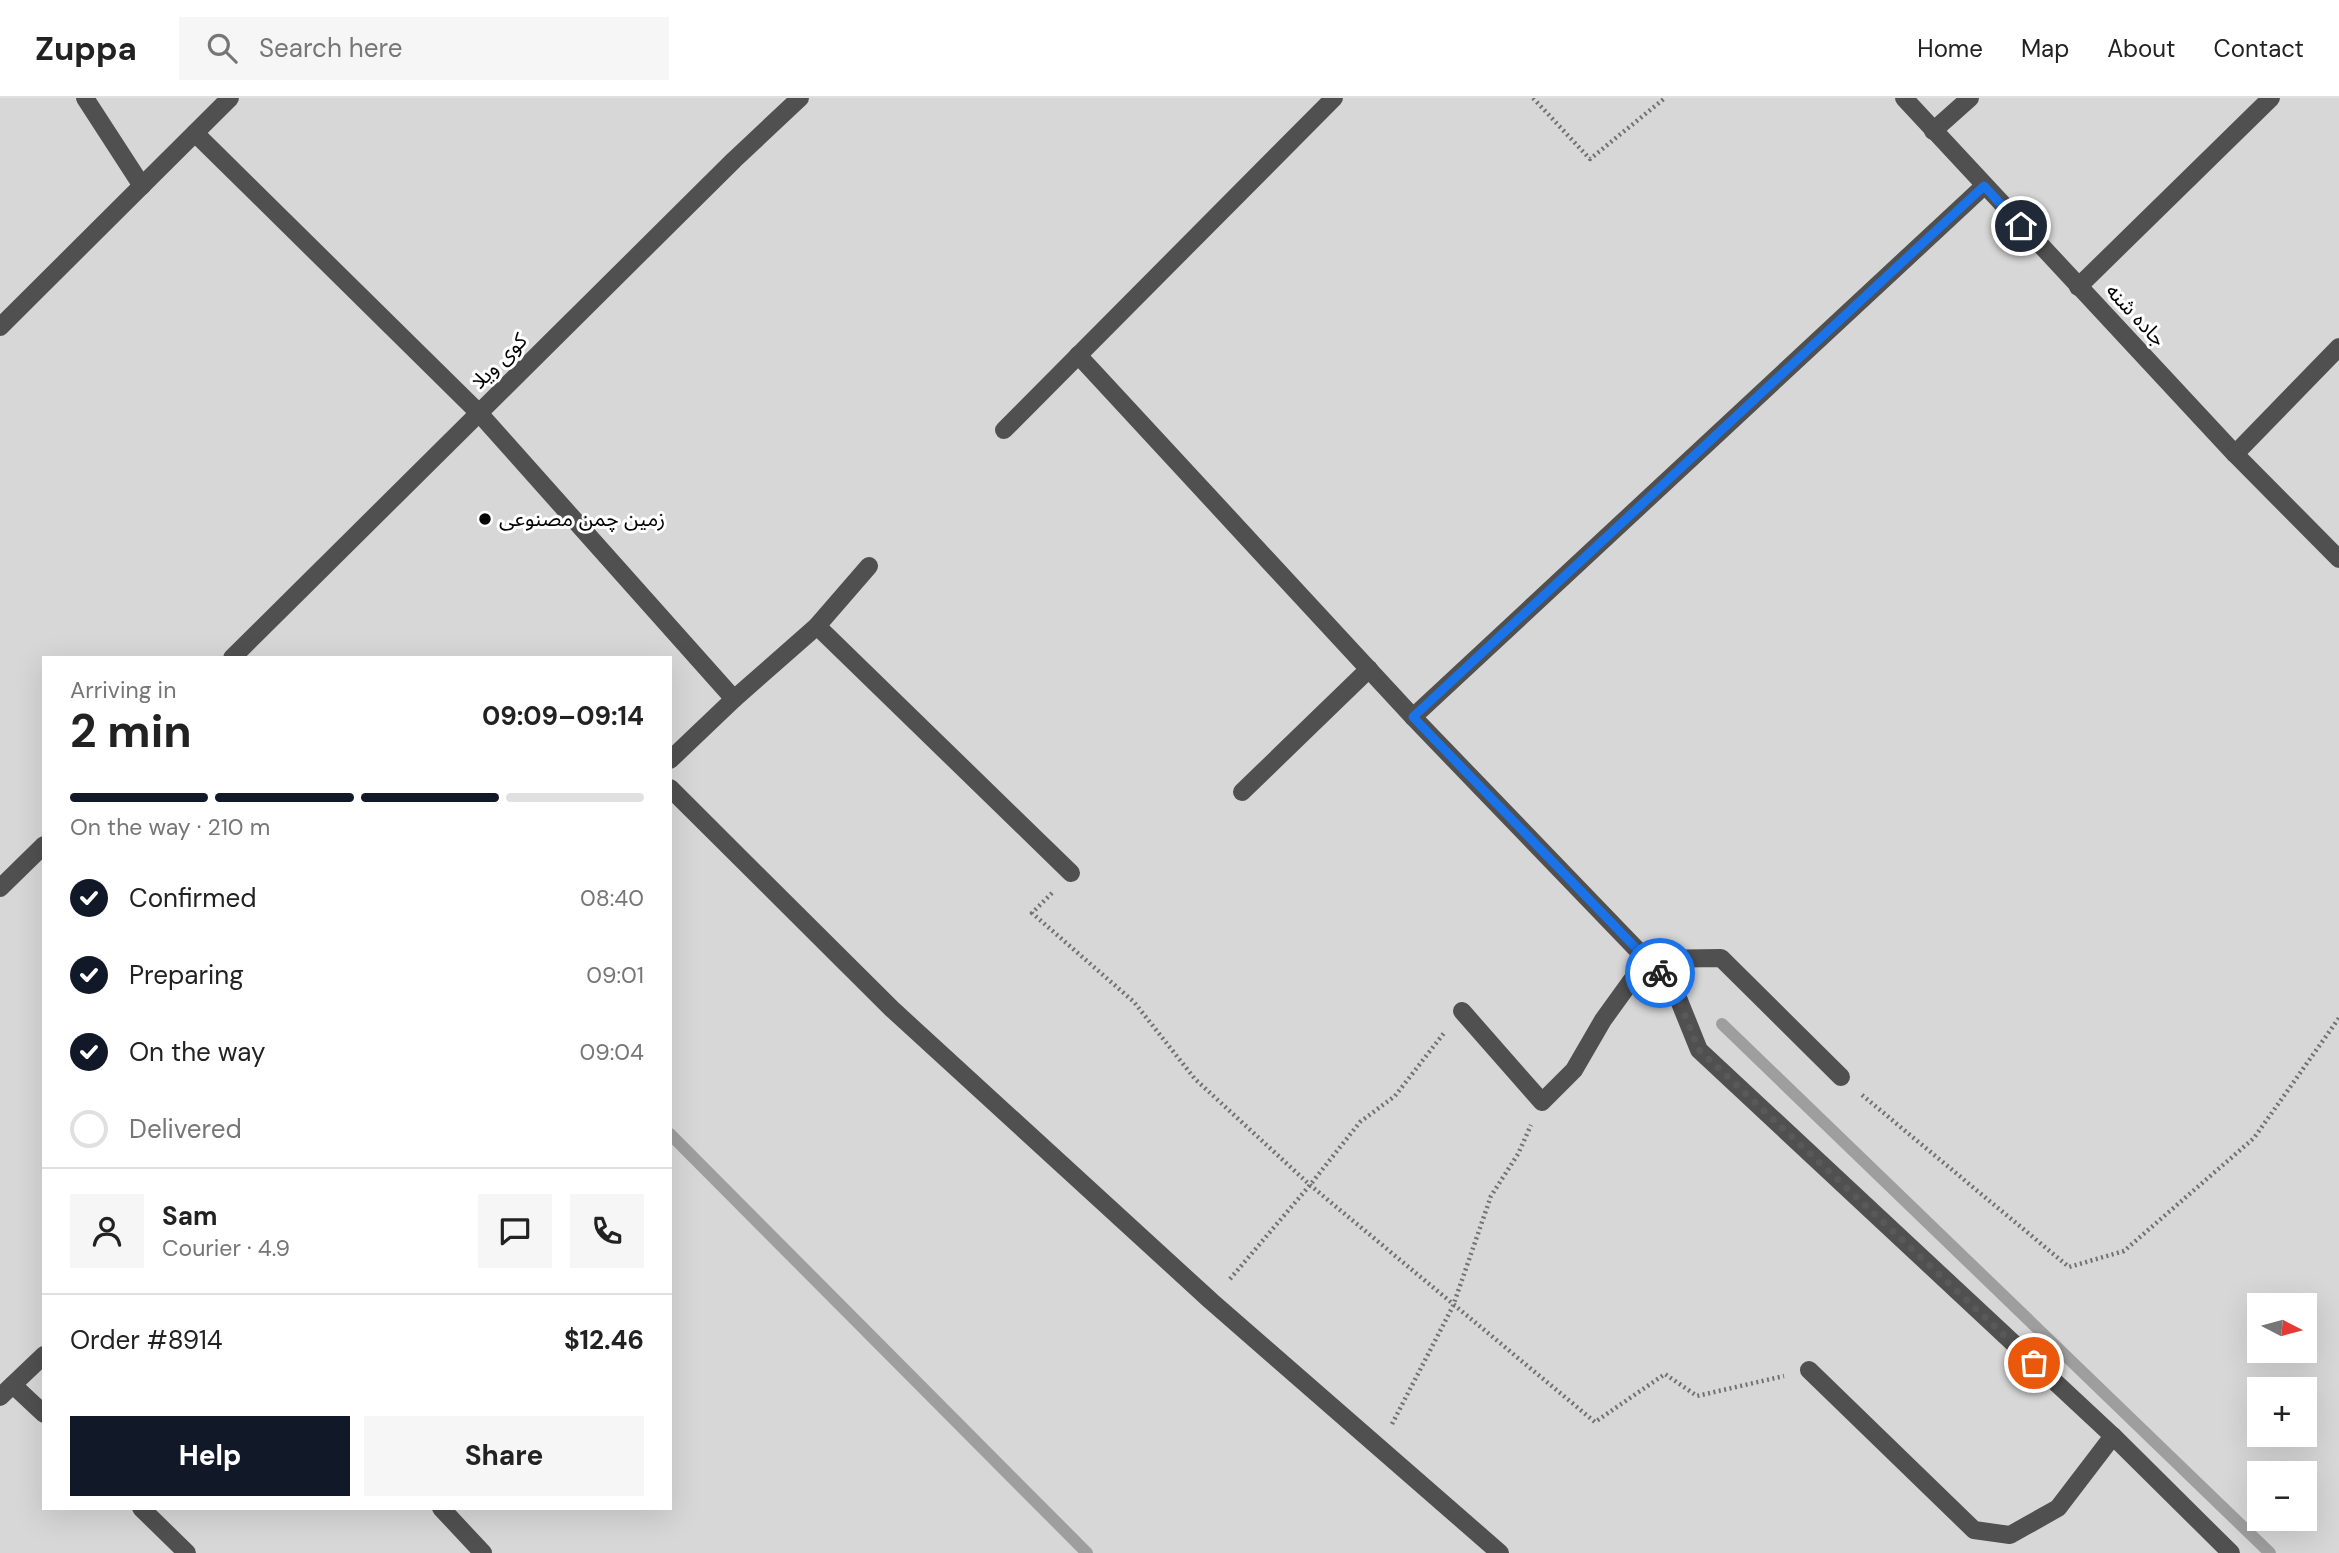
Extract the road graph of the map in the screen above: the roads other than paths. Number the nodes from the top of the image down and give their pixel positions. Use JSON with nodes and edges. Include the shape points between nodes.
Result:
{"nodes":[{"id":1,"x":85,"y":98,"type":"edge"},
{"id":2,"x":230,"y":98,"type":"edge"},
{"id":3,"x":800,"y":98,"type":"edge"},
{"id":4,"x":1334,"y":98,"type":"edge"},
{"id":5,"x":1904,"y":98,"type":"edge"},
{"id":6,"x":1970,"y":98,"type":"edge"},
{"id":7,"x":2271,"y":98,"type":"edge"},
{"id":8,"x":1933,"y":131,"type":"junction"},
{"id":9,"x":195,"y":133,"type":"junction"},
{"id":10,"x":142,"y":186,"type":"junction"},
{"id":11,"x":1984,"y":186,"type":"junction"},
{"id":12,"x":2078,"y":287,"type":"junction"},
{"id":13,"x":0,"y":327,"type":"edge"},
{"id":14,"x":2339,"y":347,"type":"edge"},
{"id":15,"x":1078,"y":355,"type":"junction"},
{"id":16,"x":479,"y":414,"type":"junction"},
{"id":17,"x":1004,"y":430,"type":"dead end"},
{"id":18,"x":2235,"y":454,"type":"junction"},
{"id":19,"x":2339,"y":559,"type":"edge"},
{"id":20,"x":869,"y":566,"type":"dead end"},
{"id":21,"x":817,"y":626,"type":"junction"},
{"id":22,"x":234,"y":656,"type":"edge"},
{"id":23,"x":1369,"y":669,"type":"junction"},
{"id":24,"x":734,"y":699,"type":"junction"},
{"id":25,"x":1413,"y":717,"type":"junction"},
{"id":26,"x":672,"y":758,"type":"edge"},
{"id":27,"x":672,"y":790,"type":"edge"},
{"id":28,"x":1242,"y":792,"type":"dead end"},
{"id":29,"x":42,"y":847,"type":"edge"},
{"id":30,"x":1071,"y":873,"type":"road end"},
{"id":31,"x":0,"y":888,"type":"edge"},
{"id":32,"x":1647,"y":959,"type":"junction"},
{"id":33,"x":1462,"y":1011,"type":"road end"},
{"id":34,"x":1841,"y":1077,"type":"road end"},
{"id":35,"x":42,"y":1357,"type":"edge"},
{"id":36,"x":1809,"y":1370,"type":"road end"},
{"id":37,"x":6,"y":1391,"type":"edge"},
{"id":38,"x":42,"y":1413,"type":"edge"},
{"id":39,"x":2113,"y":1436,"type":"junction"},
{"id":40,"x":143,"y":1510,"type":"edge"},
{"id":41,"x":443,"y":1510,"type":"edge"},
{"id":42,"x":187,"y":1553,"type":"edge"},
{"id":43,"x":484,"y":1553,"type":"edge"},
{"id":44,"x":1500,"y":1553,"type":"edge"},
{"id":45,"x":2231,"y":1553,"type":"edge"}],
"edges":[{"from":1,"to":10,"type":"street"},
{"from":2,"to":9,"type":"street"},
{"from":3,"to":16,"type":"street","name":"کوی ویلا"},
{"from":4,"to":15,"type":"street"},
{"from":5,"to":8,"type":"street","name":"جاده شنه"},
{"from":6,"to":8,"type":"street"},
{"from":7,"to":12,"type":"street"},
{"from":8,"to":11,"type":"street","name":"جاده شنه"},
{"from":9,"to":10,"type":"street"},
{"from":9,"to":16,"type":"street"},
{"from":10,"to":13,"type":"street"},
{"from":11,"to":12,"type":"street","name":"جاده شنه"},
{"from":11,"to":25,"type":"street"},
{"from":12,"to":18,"type":"street","name":"جاده شنه"},
{"from":14,"to":18,"type":"street"},
{"from":15,"to":17,"type":"street"},
{"from":15,"to":23,"type":"street"},
{"from":16,"to":22,"type":"street","name":"کوی ویلا"},
{"from":16,"to":24,"type":"street"},
{"from":18,"to":19,"type":"street","name":"جاده شنه"},
{"from":20,"to":21,"type":"street"},
{"from":21,"to":24,"type":"street"},
{"from":21,"to":30,"type":"street"},
{"from":23,"to":25,"type":"street"},
{"from":23,"to":28,"type":"street"},
{"from":24,"to":26,"type":"street"},
{"from":25,"to":32,"type":"street"},
{"from":27,"to":44,"type":"street","via":[[892,1009],[1211,1301]]},
{"from":29,"to":31,"type":"street"},
{"from":32,"to":33,"type":"street","via":[[1574,1070],[1542,1102]]},
{"from":32,"to":34,"type":"street","via":[[1721,958]]},
{"from":32,"to":39,"type":"street","via":[[1674,988],[1699,1050]]},
{"from":35,"to":37,"type":"street"},
{"from":36,"to":39,"type":"street","via":[[1974,1530],[2010,1535],[2058,1508]]},
{"from":37,"to":38,"type":"street"},
{"from":39,"to":45,"type":"street"},
{"from":40,"to":42,"type":"street"},
{"from":41,"to":43,"type":"street"}]}
